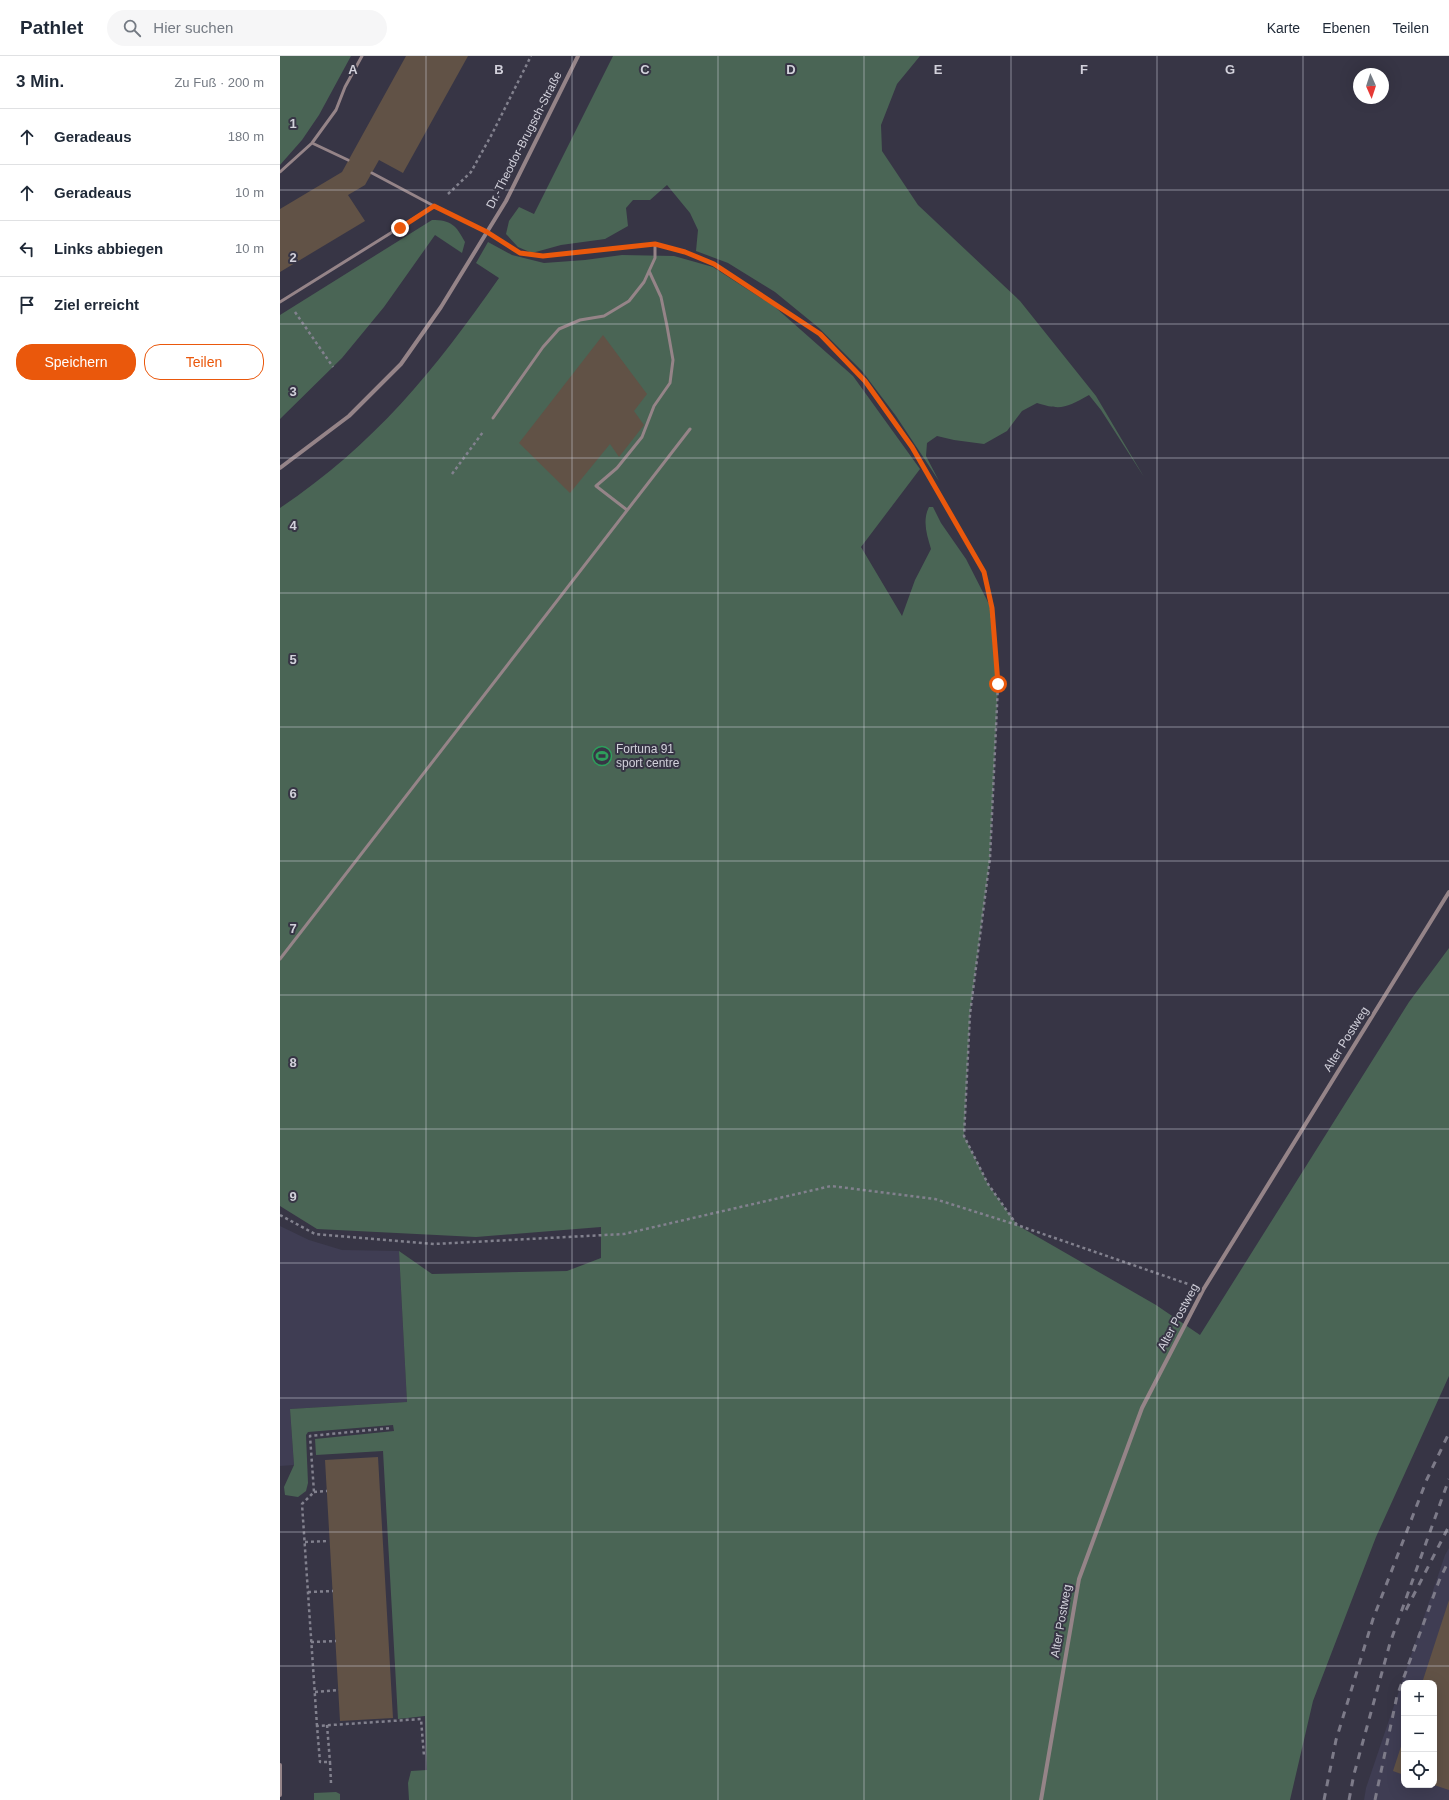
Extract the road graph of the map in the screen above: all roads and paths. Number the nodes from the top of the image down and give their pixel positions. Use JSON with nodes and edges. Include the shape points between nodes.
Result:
{"nodes":[{"id":1,"x":362,"y":56,"type":"edge"},
{"id":2,"x":531,"y":56,"type":"edge"},
{"id":3,"x":578,"y":56,"type":"edge"},
{"id":4,"x":312,"y":142,"type":"junction"},
{"id":5,"x":348,"y":160,"type":"dead end"},
{"id":6,"x":280,"y":172,"type":"edge"},
{"id":7,"x":372,"y":173,"type":"dead end"},
{"id":8,"x":434,"y":206,"type":"junction"},
{"id":9,"x":487,"y":232,"type":"junction"},
{"id":10,"x":655,"y":244,"type":"junction"},
{"id":11,"x":714,"y":264,"type":"joint"},
{"id":12,"x":648,"y":271,"type":"junction"},
{"id":13,"x":286,"y":299,"type":"junction"},
{"id":14,"x":280,"y":302,"type":"edge"},
{"id":15,"x":333,"y":368,"type":"dead end"},
{"id":16,"x":493,"y":418,"type":"joint"},
{"id":17,"x":690,"y":429,"type":"dead end"},
{"id":18,"x":280,"y":468,"type":"edge"},
{"id":19,"x":452,"y":474,"type":"dead end"},
{"id":20,"x":627,"y":510,"type":"junction"},
{"id":21,"x":1449,"y":892,"type":"edge"},
{"id":22,"x":280,"y":959,"type":"edge"},
{"id":23,"x":280,"y":1215,"type":"edge"},
{"id":24,"x":1017,"y":1225,"type":"junction"},
{"id":25,"x":1203,"y":1290,"type":"junction"},
{"id":26,"x":391,"y":1428,"type":"dead end"},
{"id":27,"x":327,"y":1491,"type":"dead end"},
{"id":28,"x":314,"y":1492,"type":"junction"},
{"id":29,"x":330,"y":1541,"type":"dead end"},
{"id":30,"x":305,"y":1542,"type":"junction"},
{"id":31,"x":333,"y":1591,"type":"dead end"},
{"id":32,"x":308,"y":1592,"type":"junction"},
{"id":33,"x":336,"y":1641,"type":"dead end"},
{"id":34,"x":311,"y":1642,"type":"junction"},
{"id":35,"x":338,"y":1690,"type":"dead end"},
{"id":36,"x":315,"y":1692,"type":"junction"},
{"id":37,"x":328,"y":1725,"type":"junction"},
{"id":38,"x":317,"y":1726,"type":"junction"},
{"id":39,"x":424,"y":1756,"type":"dead end"},
{"id":40,"x":330,"y":1762,"type":"junction"},
{"id":41,"x":280,"y":1765,"type":"edge"},
{"id":42,"x":331,"y":1783,"type":"dead end"},
{"id":43,"x":280,"y":1795,"type":"edge"},
{"id":44,"x":1041,"y":1800,"type":"edge"}],
"edges":[{"from":1,"to":4,"type":"lane","via":[[336,110]]},
{"from":2,"to":8,"type":"path","via":[[471,172]]},
{"from":3,"to":9,"type":"street","name":"Dr.-Theodor-Brugsch-Straße","via":[[506,201]]},
{"from":4,"to":5,"type":"lane"},
{"from":4,"to":6,"type":"lane"},
{"from":7,"to":8,"type":"lane"},
{"from":8,"to":9,"type":"lane"},
{"from":8,"to":13,"type":"lane"},
{"from":9,"to":10,"type":"lane","via":[[520,253],[543,256]]},
{"from":9,"to":18,"type":"street","name":"Dr.-Theodor-Brugsch-Straße","via":[[441,307],[401,364],[349,416]]},
{"from":10,"to":11,"type":"lane","via":[[685,252]]},
{"from":10,"to":12,"type":"lane","via":[[655,258]]},
{"from":11,"to":24,"type":"path","via":[[820,334],[865,381],[912,447],[984,572],[992,608],[998,684],[990,858],[970,1014],[964,1136],[988,1184]]},
{"from":12,"to":16,"type":"lane","via":[[644,282],[629,301],[604,316],[580,320],[559,329],[543,347]]},
{"from":12,"to":20,"type":"lane","via":[[661,297],[667,326],[672,360],[670,383],[654,406],[642,437],[617,468],[596,486]]},
{"from":13,"to":14,"type":"lane"},
{"from":13,"to":15,"type":"path"},
{"from":16,"to":19,"type":"path"},
{"from":17,"to":20,"type":"lane"},
{"from":20,"to":22,"type":"lane"},
{"from":21,"to":25,"type":"street","name":"Alter Postweg"},
{"from":23,"to":24,"type":"path","via":[[315,1234],[434,1244],[624,1234],[831,1186],[935,1199]]},
{"from":24,"to":25,"type":"path"},
{"from":25,"to":44,"type":"street","name":"Alter Postweg","via":[[1142,1408],[1079,1579]]},
{"from":26,"to":28,"type":"path","via":[[310,1436]]},
{"from":27,"to":28,"type":"path"},
{"from":28,"to":30,"type":"path","via":[[302,1504]]},
{"from":29,"to":30,"type":"path"},
{"from":30,"to":32,"type":"path"},
{"from":31,"to":32,"type":"path"},
{"from":32,"to":34,"type":"path"},
{"from":33,"to":34,"type":"path"},
{"from":34,"to":36,"type":"path"},
{"from":35,"to":36,"type":"path"},
{"from":36,"to":38,"type":"path"},
{"from":37,"to":38,"type":"path"},
{"from":37,"to":39,"type":"path","via":[[421,1719]]},
{"from":37,"to":40,"type":"path"},
{"from":38,"to":40,"type":"path","via":[[320,1762]]},
{"from":40,"to":42,"type":"path"},
{"from":41,"to":43,"type":"street"}]}
